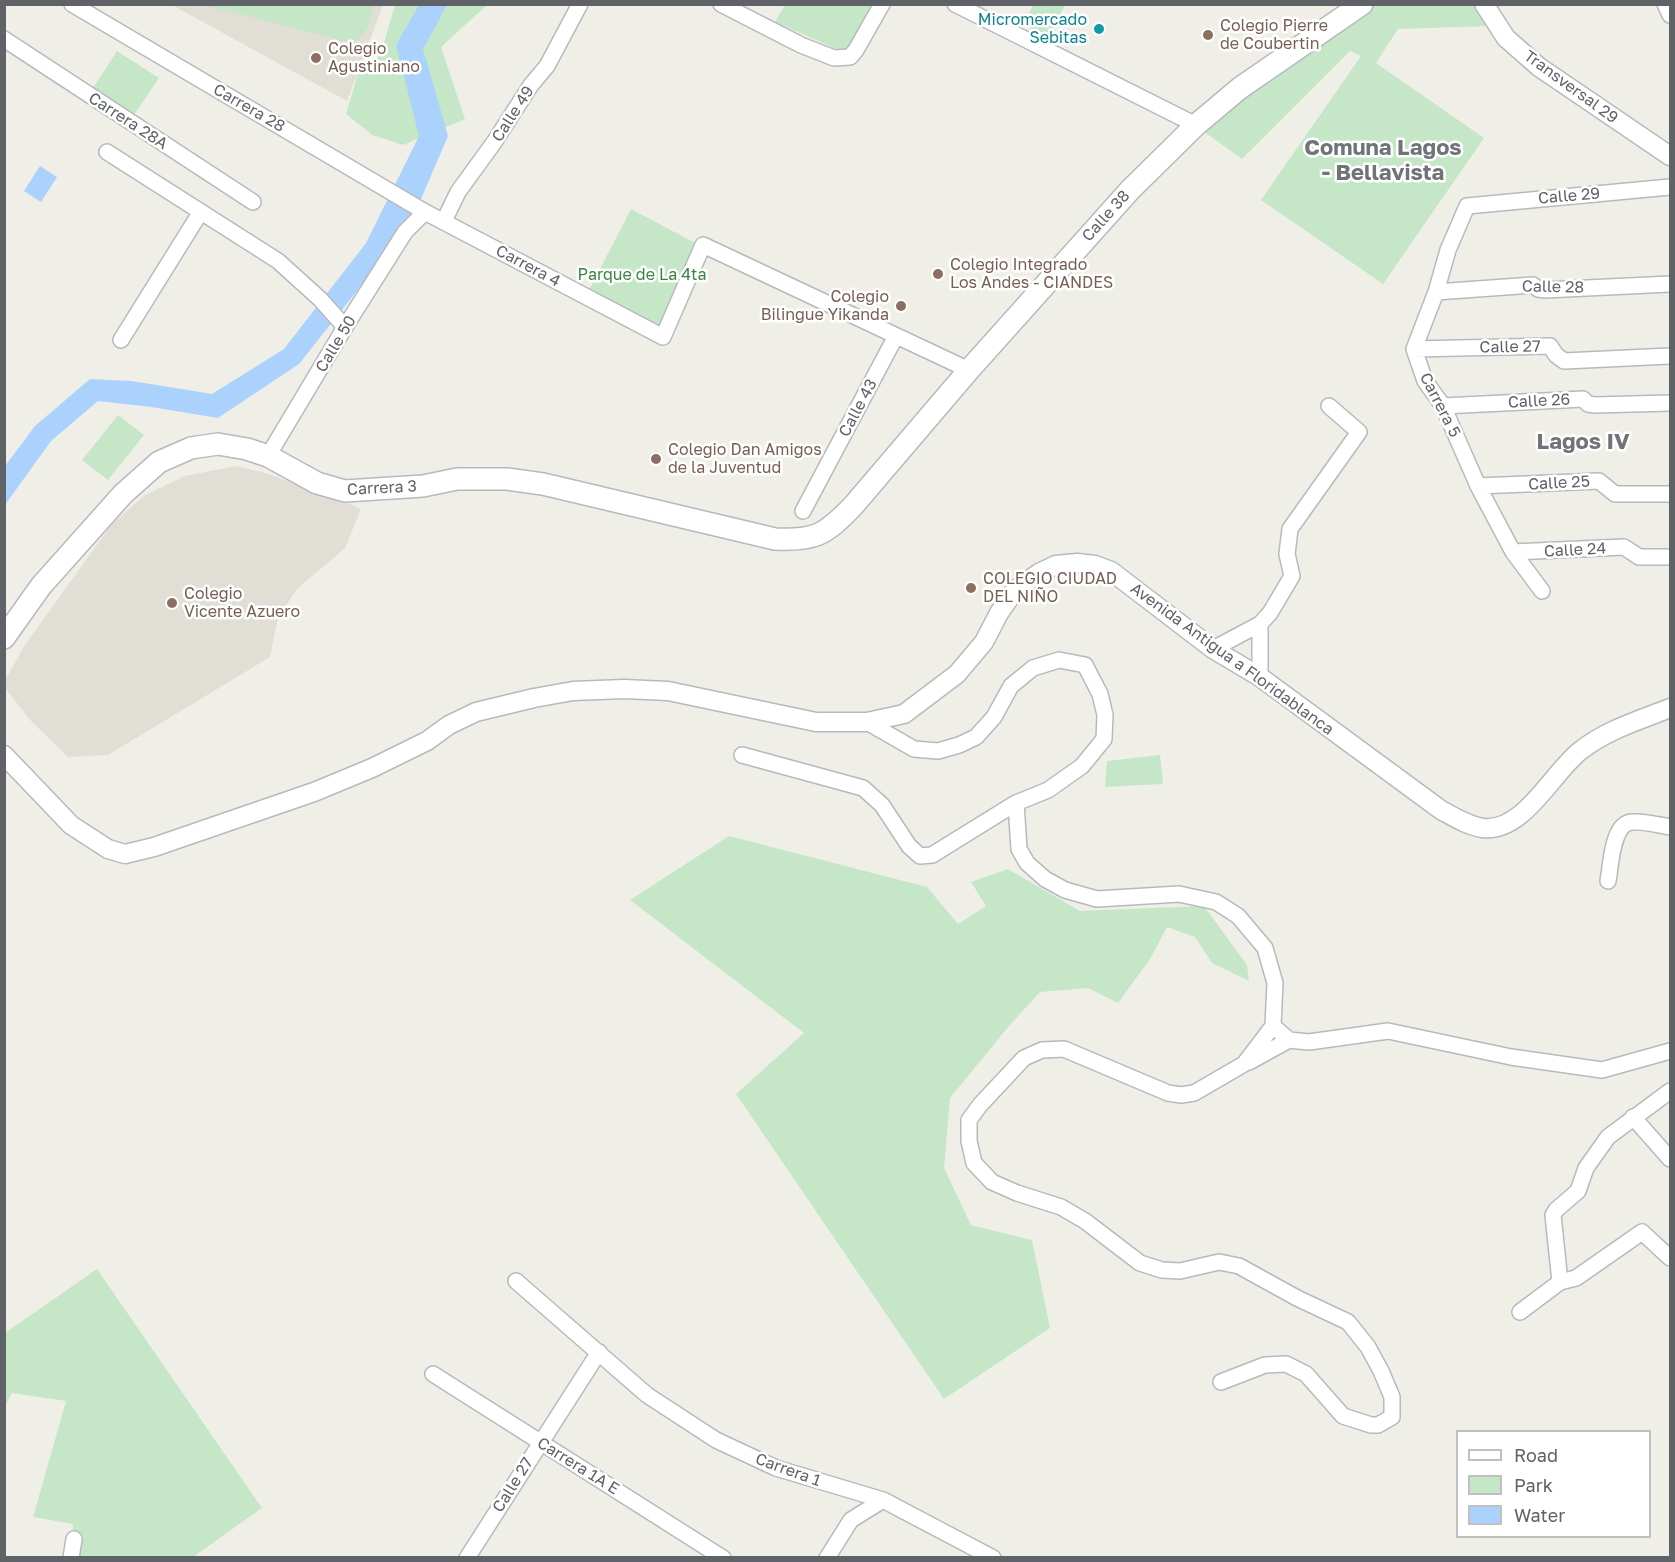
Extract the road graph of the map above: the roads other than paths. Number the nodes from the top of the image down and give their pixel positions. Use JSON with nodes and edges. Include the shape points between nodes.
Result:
{"nodes":[{"id":1,"x":72,"y":4,"type":"edge"},
{"id":2,"x":580,"y":4,"type":"edge"},
{"id":3,"x":721,"y":4,"type":"edge"},
{"id":4,"x":882,"y":4,"type":"edge"},
{"id":5,"x":955,"y":4,"type":"edge"},
{"id":6,"x":1362,"y":4,"type":"edge"},
{"id":7,"x":1484,"y":4,"type":"edge"},
{"id":8,"x":1665,"y":4,"type":"edge"},
{"id":9,"x":1671,"y":15,"type":"edge"},
{"id":10,"x":4,"y":39,"type":"edge"},
{"id":11,"x":1196,"y":125,"type":"junction"},
{"id":12,"x":107,"y":152,"type":"dead end"},
{"id":13,"x":1671,"y":156,"type":"edge"},
{"id":14,"x":1671,"y":187,"type":"edge"},
{"id":15,"x":253,"y":202,"type":"dead end"},
{"id":16,"x":422,"y":210,"type":"junction"},
{"id":17,"x":200,"y":213,"type":"junction"},
{"id":18,"x":444,"y":221,"type":"junction"},
{"id":19,"x":1671,"y":284,"type":"edge"},
{"id":20,"x":1436,"y":292,"type":"junction"},
{"id":21,"x":341,"y":323,"type":"junction"},
{"id":22,"x":896,"y":336,"type":"junction"},
{"id":23,"x":121,"y":340,"type":"dead end"},
{"id":24,"x":1414,"y":349,"type":"junction"},
{"id":25,"x":1671,"y":356,"type":"edge"},
{"id":26,"x":969,"y":370,"type":"junction"},
{"id":27,"x":1671,"y":403,"type":"edge"},
{"id":28,"x":1329,"y":406,"type":"dead end"},
{"id":29,"x":1443,"y":406,"type":"junction"},
{"id":30,"x":268,"y":456,"type":"junction"},
{"id":31,"x":1478,"y":486,"type":"junction"},
{"id":32,"x":1671,"y":494,"type":"edge"},
{"id":33,"x":802,"y":511,"type":"dead end"},
{"id":34,"x":839,"y":520,"type":"joint"},
{"id":35,"x":1513,"y":552,"type":"junction"},
{"id":36,"x":1671,"y":557,"type":"edge"},
{"id":37,"x":1542,"y":591,"type":"dead end"},
{"id":38,"x":1260,"y":624,"type":"junction"},
{"id":39,"x":4,"y":638,"type":"edge"},
{"id":40,"x":1213,"y":649,"type":"junction"},
{"id":41,"x":1260,"y":677,"type":"junction"},
{"id":42,"x":1671,"y":708,"type":"edge"},
{"id":43,"x":867,"y":722,"type":"junction"},
{"id":44,"x":4,"y":755,"type":"edge"},
{"id":45,"x":742,"y":755,"type":"dead end"},
{"id":46,"x":1016,"y":803,"type":"junction"},
{"id":47,"x":1671,"y":827,"type":"edge"},
{"id":48,"x":1608,"y":881,"type":"dead end"},
{"id":49,"x":1273,"y":1026,"type":"junction"},
{"id":50,"x":1289,"y":1040,"type":"junction"},
{"id":51,"x":1671,"y":1052,"type":"edge"},
{"id":52,"x":1244,"y":1064,"type":"junction"},
{"id":53,"x":1671,"y":1091,"type":"edge"},
{"id":54,"x":1633,"y":1117,"type":"junction"},
{"id":55,"x":1671,"y":1159,"type":"edge"},
{"id":56,"x":1671,"y":1258,"type":"edge"},
{"id":57,"x":516,"y":1281,"type":"dead end"},
{"id":58,"x":1560,"y":1282,"type":"junction"},
{"id":59,"x":1520,"y":1312,"type":"dead end"},
{"id":60,"x":599,"y":1352,"type":"junction"},
{"id":61,"x":433,"y":1374,"type":"dead end"},
{"id":62,"x":1221,"y":1382,"type":"dead end"},
{"id":63,"x":540,"y":1443,"type":"junction"},
{"id":64,"x":883,"y":1500,"type":"junction"},
{"id":65,"x":74,"y":1539,"type":"dead end"},
{"id":66,"x":71,"y":1557,"type":"edge"},
{"id":67,"x":467,"y":1557,"type":"edge"},
{"id":68,"x":723,"y":1557,"type":"edge"},
{"id":69,"x":827,"y":1557,"type":"edge"},
{"id":70,"x":993,"y":1557,"type":"edge"}],
"edges":[{"from":1,"to":16,"type":"street","name":"Carrera 28"},
{"from":2,"to":18,"type":"street","name":"Calle 49","via":[[547,66],[458,192]]},
{"from":3,"to":4,"type":"street","via":[[834,58],[850,57]]},
{"from":5,"to":11,"type":"street"},
{"from":6,"to":11,"type":"main road","name":"Calle 38","via":[[1240,88]]},
{"from":7,"to":13,"type":"street","name":"Transversal 29","via":[[1506,38],[1539,67]]},
{"from":8,"to":9,"type":"street"},
{"from":10,"to":15,"type":"street","name":"Carrera 28A"},
{"from":11,"to":26,"type":"main road","name":"Calle 38","via":[[1130,190]]},
{"from":12,"to":17,"type":"street"},
{"from":14,"to":20,"type":"street","name":"Calle 29","via":[[1467,206]]},
{"from":16,"to":18,"type":"street","name":"Carrera 4"},
{"from":16,"to":21,"type":"street","name":"Calle 50"},
{"from":17,"to":21,"type":"street","via":[[278,261]]},
{"from":17,"to":23,"type":"street"},
{"from":18,"to":22,"type":"street","name":"Carrera 4","via":[[663,337],[703,245]]},
{"from":19,"to":20,"type":"street","name":"Calle 28","via":[[1545,290],[1533,285]]},
{"from":20,"to":24,"type":"street"},
{"from":21,"to":30,"type":"street","name":"Calle 50"},
{"from":22,"to":26,"type":"street"},
{"from":22,"to":33,"type":"street","name":"Calle 43"},
{"from":24,"to":25,"type":"street","name":"Calle 27","via":[[1550,346],[1564,361]]},
{"from":24,"to":29,"type":"street","name":"Carrera 5","via":[[1425,381]]},
{"from":26,"to":34,"type":"main road","name":"Calle 38"},
{"from":27,"to":29,"type":"street","name":"Calle 26","via":[[1595,405],[1583,399]]},
{"from":28,"to":38,"type":"street","via":[[1359,432],[1290,529],[1287,554],[1292,576]]},
{"from":29,"to":31,"type":"street","name":"Carrera 5"},
{"from":30,"to":34,"type":"main road","name":"Carrera 3","via":[[338,490],[423,486],[457,479],[507,479],[775,539],[818,536]]},
{"from":30,"to":39,"type":"main road","name":"Carrera 3","via":[[218,444],[191,448],[159,462],[96,523],[41,586]]},
{"from":31,"to":32,"type":"street","name":"Calle 25","via":[[1599,481],[1615,494]]},
{"from":31,"to":35,"type":"street","name":"Carrera 5"},
{"from":35,"to":36,"type":"street","name":"Calle 24","via":[[1624,547],[1639,557]]},
{"from":35,"to":37,"type":"street","name":"Carrera 5"},
{"from":38,"to":40,"type":"street"},
{"from":38,"to":41,"type":"street"},
{"from":40,"to":41,"type":"street","name":"Avenida Antigua a Floridablanca"},
{"from":40,"to":43,"type":"street","name":"Avenida Antigua a Floridablanca","via":[[1112,571],[1077,563],[1056,565],[1015,590],[984,642],[957,674],[904,714]]},
{"from":41,"to":42,"type":"street","name":"Avenida Antigua a Floridablanca","via":[[1441,810],[1483,828],[1500,827],[1518,817],[1579,751],[1611,732]]},
{"from":43,"to":44,"type":"street","name":"Avenida Antigua a Floridablanca","via":[[816,722],[668,691],[573,691],[476,712],[381,764],[314,792],[125,854],[108,849],[71,825]]},
{"from":43,"to":46,"type":"street","via":[[914,749],[938,751],[976,736],[994,717],[1011,686],[1033,668],[1059,660],[1084,665],[1100,694],[1105,715],[1104,739],[1067,778]]},
{"from":45,"to":46,"type":"street","via":[[863,788],[882,805],[920,856],[932,855]]},
{"from":46,"to":49,"type":"street","via":[[1019,849],[1027,863],[1065,890],[1096,899],[1179,894],[1216,902],[1238,916],[1265,948],[1275,983]]},
{"from":47,"to":48,"type":"street","via":[[1631,822],[1622,825],[1617,831]]},
{"from":49,"to":50,"type":"street"},
{"from":49,"to":52,"type":"street"},
{"from":50,"to":51,"type":"street","via":[[1309,1042],[1388,1031],[1511,1057],[1602,1070]]},
{"from":50,"to":52,"type":"street"},
{"from":52,"to":62,"type":"street","via":[[1194,1093],[1181,1095],[1064,1049],[1042,1050],[1024,1058],[969,1120],[974,1163],[992,1182],[1061,1207],[1140,1263],[1180,1271],[1219,1262],[1239,1266],[1348,1322],[1381,1371],[1392,1397],[1392,1417],[1371,1425],[1343,1416],[1306,1374],[1286,1364],[1265,1365]]},
{"from":53,"to":54,"type":"street"},
{"from":54,"to":55,"type":"street"},
{"from":54,"to":58,"type":"street","via":[[1608,1137],[1586,1168],[1578,1191],[1553,1215]]},
{"from":56,"to":58,"type":"street","via":[[1642,1232],[1576,1278]]},
{"from":57,"to":60,"type":"street","name":"Carrera 1"},
{"from":58,"to":59,"type":"street"},
{"from":60,"to":63,"type":"street","name":"Calle 27"},
{"from":60,"to":64,"type":"street","name":"Carrera 1","via":[[647,1395],[716,1440],[776,1468]]},
{"from":61,"to":63,"type":"street","name":"Carrera 1A E"},
{"from":63,"to":67,"type":"street","name":"Calle 27"},
{"from":63,"to":68,"type":"street","name":"Carrera 1A E"},
{"from":64,"to":69,"type":"street","via":[[851,1521]]},
{"from":64,"to":70,"type":"street","name":"Carrera 1"},
{"from":65,"to":66,"type":"street"}]}
